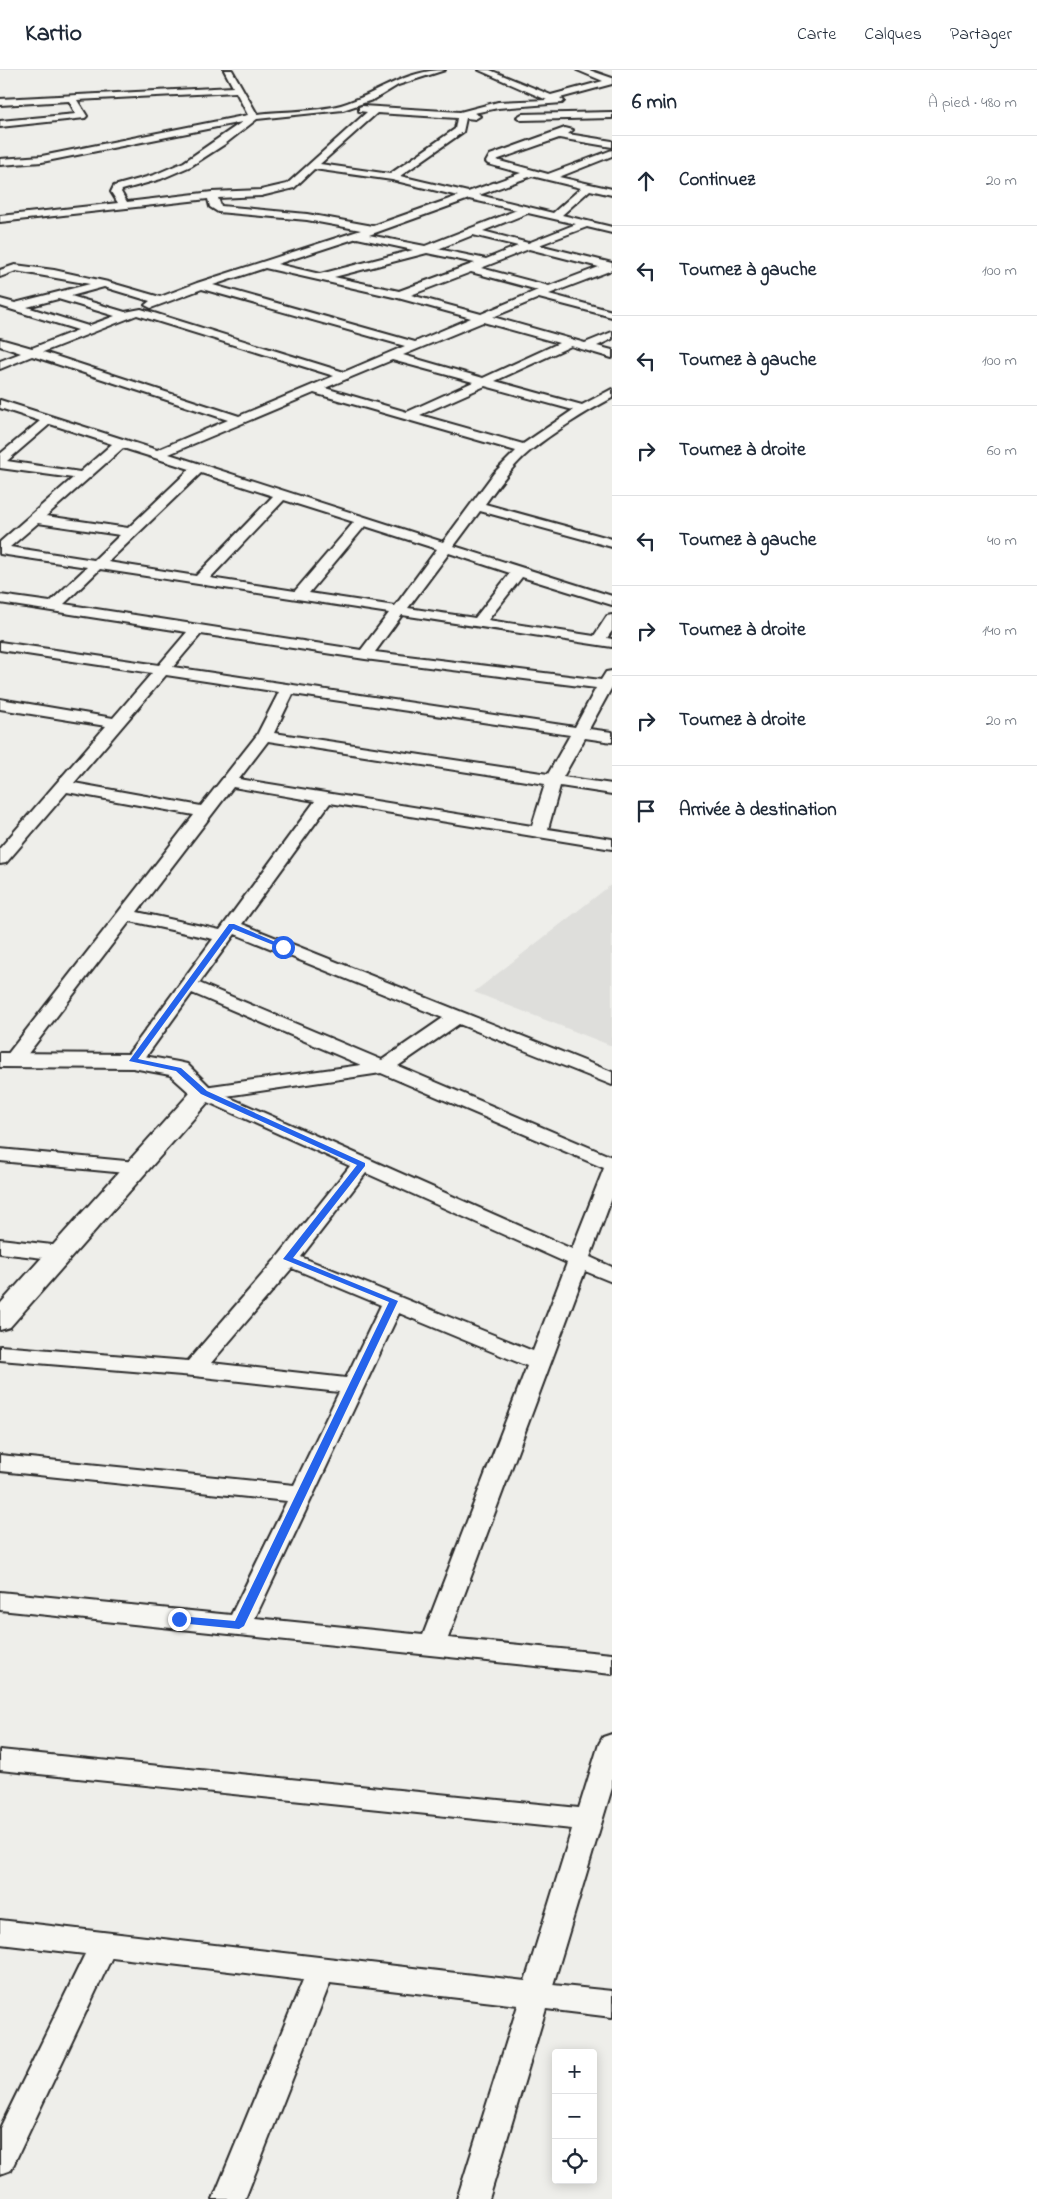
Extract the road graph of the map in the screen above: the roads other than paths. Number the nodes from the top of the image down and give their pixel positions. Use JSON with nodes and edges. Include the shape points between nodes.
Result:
{"nodes":[{"id":1,"x":228,"y":70,"type":"edge"},
{"id":2,"x":441,"y":70,"type":"edge"},
{"id":3,"x":483,"y":70,"type":"edge"},
{"id":4,"x":581,"y":70,"type":"edge"},
{"id":5,"x":612,"y":81,"type":"edge"},
{"id":6,"x":237,"y":89,"type":"junction"},
{"id":7,"x":72,"y":99,"type":"junction"},
{"id":8,"x":555,"y":100,"type":"junction"},
{"id":9,"x":0,"y":102,"type":"edge"},
{"id":10,"x":340,"y":108,"type":"junction"},
{"id":11,"x":375,"y":110,"type":"junction"},
{"id":12,"x":462,"y":115,"type":"junction"},
{"id":13,"x":612,"y":115,"type":"edge"},
{"id":14,"x":496,"y":116,"type":"dead end"},
{"id":15,"x":594,"y":116,"type":"junction"},
{"id":16,"x":254,"y":117,"type":"junction"},
{"id":17,"x":513,"y":117,"type":"dead end"},
{"id":18,"x":1,"y":129,"type":"edge"},
{"id":19,"x":558,"y":135,"type":"junction"},
{"id":20,"x":612,"y":144,"type":"edge"},
{"id":21,"x":581,"y":151,"type":"junction"},
{"id":22,"x":612,"y":153,"type":"edge"},
{"id":23,"x":0,"y":162,"type":"edge"},
{"id":24,"x":312,"y":166,"type":"junction"},
{"id":25,"x":513,"y":168,"type":"junction"},
{"id":26,"x":530,"y":173,"type":"junction"},
{"id":27,"x":392,"y":177,"type":"junction"},
{"id":28,"x":549,"y":178,"type":"junction"},
{"id":29,"x":588,"y":187,"type":"junction"},
{"id":30,"x":450,"y":190,"type":"junction"},
{"id":31,"x":612,"y":192,"type":"edge"},
{"id":32,"x":212,"y":195,"type":"junction"},
{"id":33,"x":470,"y":195,"type":"junction"},
{"id":34,"x":125,"y":206,"type":"junction"},
{"id":35,"x":526,"y":210,"type":"junction"},
{"id":36,"x":554,"y":217,"type":"junction"},
{"id":37,"x":0,"y":219,"type":"edge"},
{"id":38,"x":586,"y":224,"type":"junction"},
{"id":39,"x":373,"y":230,"type":"junction"},
{"id":40,"x":612,"y":230,"type":"edge"},
{"id":41,"x":471,"y":231,"type":"junction"},
{"id":42,"x":355,"y":235,"type":"junction"},
{"id":43,"x":530,"y":246,"type":"junction"},
{"id":44,"x":425,"y":250,"type":"junction"},
{"id":45,"x":486,"y":262,"type":"junction"},
{"id":46,"x":0,"y":264,"type":"edge"},
{"id":47,"x":266,"y":265,"type":"junction"},
{"id":48,"x":611,"y":266,"type":"edge"},
{"id":49,"x":15,"y":268,"type":"junction"},
{"id":50,"x":470,"y":268,"type":"junction"},
{"id":51,"x":0,"y":274,"type":"edge"},
{"id":52,"x":320,"y":277,"type":"junction"},
{"id":53,"x":104,"y":284,"type":"junction"},
{"id":54,"x":201,"y":285,"type":"junction"},
{"id":55,"x":550,"y":290,"type":"junction"},
{"id":56,"x":538,"y":294,"type":"junction"},
{"id":57,"x":400,"y":295,"type":"junction"},
{"id":58,"x":58,"y":296,"type":"junction"},
{"id":59,"x":162,"y":301,"type":"junction"},
{"id":60,"x":0,"y":302,"type":"edge"},
{"id":61,"x":14,"y":307,"type":"junction"},
{"id":62,"x":137,"y":311,"type":"junction"},
{"id":63,"x":612,"y":314,"type":"edge"},
{"id":64,"x":125,"y":315,"type":"junction"},
{"id":65,"x":483,"y":318,"type":"junction"},
{"id":66,"x":88,"y":330,"type":"junction"},
{"id":67,"x":612,"y":335,"type":"edge"},
{"id":68,"x":0,"y":342,"type":"edge"},
{"id":69,"x":571,"y":342,"type":"junction"},
{"id":70,"x":416,"y":346,"type":"junction"},
{"id":71,"x":586,"y":346,"type":"junction"},
{"id":72,"x":33,"y":351,"type":"junction"},
{"id":73,"x":612,"y":354,"type":"edge"},
{"id":74,"x":392,"y":356,"type":"junction"},
{"id":75,"x":0,"y":365,"type":"edge"},
{"id":76,"x":346,"y":376,"type":"junction"},
{"id":77,"x":484,"y":381,"type":"junction"},
{"id":78,"x":314,"y":389,"type":"junction"},
{"id":79,"x":612,"y":393,"type":"edge"},
{"id":80,"x":0,"y":404,"type":"edge"},
{"id":81,"x":583,"y":409,"type":"junction"},
{"id":82,"x":408,"y":416,"type":"junction"},
{"id":83,"x":48,"y":420,"type":"junction"},
{"id":84,"x":240,"y":420,"type":"junction"},
{"id":85,"x":121,"y":443,"type":"junction"},
{"id":86,"x":525,"y":449,"type":"junction"},
{"id":87,"x":157,"y":455,"type":"junction"},
{"id":88,"x":1,"y":459,"type":"edge"},
{"id":89,"x":199,"y":468,"type":"junction"},
{"id":90,"x":83,"y":476,"type":"junction"},
{"id":91,"x":281,"y":495,"type":"junction"},
{"id":92,"x":476,"y":506,"type":"junction"},
{"id":93,"x":35,"y":518,"type":"junction"},
{"id":94,"x":362,"y":520,"type":"junction"},
{"id":95,"x":132,"y":533,"type":"junction"},
{"id":96,"x":612,"y":544,"type":"edge"},
{"id":97,"x":447,"y":548,"type":"junction"},
{"id":98,"x":0,"y":550,"type":"edge"},
{"id":99,"x":97,"y":565,"type":"junction"},
{"id":100,"x":519,"y":571,"type":"junction"},
{"id":101,"x":199,"y":581,"type":"junction"},
{"id":102,"x":298,"y":596,"type":"junction"},
{"id":103,"x":0,"y":599,"type":"edge"},
{"id":104,"x":612,"y":602,"type":"edge"},
{"id":105,"x":53,"y":607,"type":"junction"},
{"id":106,"x":399,"y":611,"type":"junction"},
{"id":107,"x":612,"y":619,"type":"edge"},
{"id":108,"x":478,"y":623,"type":"junction"},
{"id":109,"x":198,"y":629,"type":"junction"},
{"id":110,"x":605,"y":642,"type":"edge"},
{"id":111,"x":0,"y":646,"type":"edge"},
{"id":112,"x":365,"y":655,"type":"junction"},
{"id":113,"x":160,"y":672,"type":"junction"},
{"id":114,"x":608,"y":679,"type":"edge"},
{"id":115,"x":289,"y":688,"type":"junction"},
{"id":116,"x":0,"y":704,"type":"edge"},
{"id":117,"x":612,"y":707,"type":"edge"},
{"id":118,"x":592,"y":710,"type":"junction"},
{"id":119,"x":116,"y":723,"type":"junction"},
{"id":120,"x":582,"y":731,"type":"junction"},
{"id":121,"x":264,"y":736,"type":"junction"},
{"id":122,"x":612,"y":737,"type":"edge"},
{"id":123,"x":554,"y":779,"type":"junction"},
{"id":124,"x":229,"y":782,"type":"junction"},
{"id":125,"x":62,"y":786,"type":"junction"},
{"id":126,"x":612,"y":789,"type":"edge"},
{"id":127,"x":325,"y":798,"type":"junction"},
{"id":128,"x":206,"y":812,"type":"junction"},
{"id":129,"x":538,"y":833,"type":"junction"},
{"id":130,"x":612,"y":844,"type":"edge"},
{"id":131,"x":3,"y":852,"type":"edge"},
{"id":132,"x":126,"y":915,"type":"junction"},
{"id":133,"x":228,"y":931,"type":"junction"},
{"id":134,"x":188,"y":985,"type":"junction"},
{"id":135,"x":456,"y":1017,"type":"junction"},
{"id":136,"x":7,"y":1060,"type":"edge"},
{"id":137,"x":133,"y":1061,"type":"junction"},
{"id":138,"x":384,"y":1067,"type":"junction"},
{"id":139,"x":612,"y":1079,"type":"edge"},
{"id":140,"x":204,"y":1093,"type":"junction"},
{"id":141,"x":0,"y":1155,"type":"edge"},
{"id":142,"x":362,"y":1164,"type":"junction"},
{"id":143,"x":612,"y":1164,"type":"edge"},
{"id":144,"x":136,"y":1168,"type":"junction"},
{"id":145,"x":612,"y":1171,"type":"edge"},
{"id":146,"x":0,"y":1246,"type":"edge"},
{"id":147,"x":61,"y":1253,"type":"junction"},
{"id":148,"x":288,"y":1259,"type":"junction"},
{"id":149,"x":578,"y":1260,"type":"junction"},
{"id":150,"x":612,"y":1274,"type":"edge"},
{"id":151,"x":394,"y":1301,"type":"junction"},
{"id":152,"x":0,"y":1321,"type":"edge"},
{"id":153,"x":0,"y":1353,"type":"edge"},
{"id":154,"x":539,"y":1362,"type":"junction"},
{"id":155,"x":194,"y":1369,"type":"junction"},
{"id":156,"x":353,"y":1386,"type":"junction"},
{"id":157,"x":0,"y":1463,"type":"edge"},
{"id":158,"x":301,"y":1494,"type":"junction"},
{"id":159,"x":0,"y":1601,"type":"edge"},
{"id":160,"x":239,"y":1626,"type":"junction"},
{"id":161,"x":432,"y":1646,"type":"junction"},
{"id":162,"x":612,"y":1664,"type":"edge"},
{"id":163,"x":612,"y":1744,"type":"edge"},
{"id":164,"x":0,"y":1760,"type":"edge"},
{"id":165,"x":589,"y":1820,"type":"junction"},
{"id":166,"x":0,"y":1932,"type":"edge"},
{"id":167,"x":104,"y":1944,"type":"junction"},
{"id":168,"x":321,"y":1970,"type":"junction"},
{"id":169,"x":535,"y":1994,"type":"junction"},
{"id":170,"x":612,"y":2004,"type":"edge"},
{"id":171,"x":0,"y":2160,"type":"edge"},
{"id":172,"x":229,"y":2199,"type":"edge"},
{"id":173,"x":473,"y":2199,"type":"edge"}],
"edges":[{"from":1,"to":6,"type":"street"},
{"from":2,"to":10,"type":"street","via":[[395,83],[372,97]]},
{"from":3,"to":8,"type":"street"},
{"from":4,"to":5,"type":"street"},
{"from":5,"to":8,"type":"street"},
{"from":6,"to":7,"type":"street"},
{"from":6,"to":16,"type":"street"},
{"from":7,"to":9,"type":"street"},
{"from":7,"to":18,"type":"street","via":[[82,116]]},
{"from":8,"to":12,"type":"street","via":[[534,105],[489,104]]},
{"from":8,"to":15,"type":"street"},
{"from":10,"to":11,"type":"street"},
{"from":10,"to":16,"type":"street"},
{"from":11,"to":12,"type":"street"},
{"from":11,"to":24,"type":"street"},
{"from":12,"to":14,"type":"street"},
{"from":12,"to":27,"type":"street","via":[[460,130]]},
{"from":13,"to":15,"type":"street"},
{"from":15,"to":17,"type":"street"},
{"from":15,"to":19,"type":"street"},
{"from":16,"to":23,"type":"street","via":[[42,159]]},
{"from":16,"to":34,"type":"street","via":[[206,154],[162,175],[118,188],[116,192]]},
{"from":19,"to":21,"type":"street"},
{"from":19,"to":25,"type":"street","via":[[492,157],[491,162]]},
{"from":20,"to":21,"type":"street"},
{"from":21,"to":22,"type":"street"},
{"from":21,"to":28,"type":"street"},
{"from":24,"to":27,"type":"street"},
{"from":24,"to":32,"type":"street","via":[[290,186],[274,191]]},
{"from":25,"to":26,"type":"street"},
{"from":25,"to":30,"type":"street"},
{"from":26,"to":28,"type":"street"},
{"from":26,"to":33,"type":"street"},
{"from":27,"to":30,"type":"street"},
{"from":28,"to":29,"type":"street"},
{"from":29,"to":31,"type":"street"},
{"from":29,"to":36,"type":"street"},
{"from":30,"to":33,"type":"street"},
{"from":32,"to":34,"type":"street"},
{"from":32,"to":39,"type":"street","via":[[218,209],[307,217]]},
{"from":33,"to":35,"type":"street"},
{"from":33,"to":39,"type":"street"},
{"from":34,"to":37,"type":"street"},
{"from":35,"to":36,"type":"street"},
{"from":35,"to":41,"type":"street"},
{"from":36,"to":38,"type":"street"},
{"from":38,"to":40,"type":"street"},
{"from":38,"to":43,"type":"street"},
{"from":39,"to":42,"type":"street"},
{"from":41,"to":43,"type":"street"},
{"from":41,"to":44,"type":"street"},
{"from":42,"to":44,"type":"street"},
{"from":42,"to":47,"type":"street"},
{"from":43,"to":45,"type":"street"},
{"from":43,"to":48,"type":"street"},
{"from":44,"to":45,"type":"street"},
{"from":44,"to":52,"type":"street"},
{"from":45,"to":50,"type":"street"},
{"from":46,"to":49,"type":"street"},
{"from":47,"to":52,"type":"street"},
{"from":47,"to":54,"type":"street"},
{"from":48,"to":55,"type":"street"},
{"from":49,"to":51,"type":"street"},
{"from":49,"to":53,"type":"street"},
{"from":50,"to":55,"type":"street"},
{"from":50,"to":57,"type":"street"},
{"from":52,"to":57,"type":"street"},
{"from":53,"to":58,"type":"street"},
{"from":53,"to":59,"type":"street"},
{"from":54,"to":59,"type":"street"},
{"from":54,"to":70,"type":"street"},
{"from":55,"to":56,"type":"street"},
{"from":56,"to":63,"type":"street"},
{"from":56,"to":65,"type":"street"},
{"from":57,"to":65,"type":"street"},
{"from":58,"to":61,"type":"street"},
{"from":58,"to":64,"type":"street"},
{"from":59,"to":62,"type":"street"},
{"from":60,"to":61,"type":"street"},
{"from":61,"to":66,"type":"street"},
{"from":62,"to":64,"type":"street"},
{"from":62,"to":76,"type":"street"},
{"from":64,"to":66,"type":"street"},
{"from":65,"to":69,"type":"street"},
{"from":65,"to":70,"type":"street"},
{"from":66,"to":72,"type":"street"},
{"from":67,"to":71,"type":"street"},
{"from":68,"to":72,"type":"street"},
{"from":69,"to":71,"type":"street"},
{"from":69,"to":77,"type":"street"},
{"from":70,"to":74,"type":"street"},
{"from":71,"to":73,"type":"street"},
{"from":72,"to":75,"type":"street"},
{"from":72,"to":84,"type":"street"},
{"from":74,"to":76,"type":"street"},
{"from":74,"to":77,"type":"street"},
{"from":76,"to":78,"type":"street"},
{"from":77,"to":81,"type":"street"},
{"from":77,"to":82,"type":"street"},
{"from":78,"to":82,"type":"street"},
{"from":78,"to":84,"type":"street"},
{"from":79,"to":81,"type":"street"},
{"from":80,"to":83,"type":"street"},
{"from":81,"to":86,"type":"street"},
{"from":82,"to":86,"type":"street"},
{"from":83,"to":85,"type":"street"},
{"from":83,"to":88,"type":"street"},
{"from":84,"to":87,"type":"street"},
{"from":85,"to":87,"type":"street"},
{"from":85,"to":90,"type":"street"},
{"from":86,"to":92,"type":"street"},
{"from":87,"to":89,"type":"street"},
{"from":88,"to":90,"type":"street"},
{"from":89,"to":91,"type":"street"},
{"from":89,"to":95,"type":"street"},
{"from":90,"to":93,"type":"street"},
{"from":91,"to":94,"type":"street"},
{"from":91,"to":101,"type":"street"},
{"from":92,"to":96,"type":"street"},
{"from":92,"to":97,"type":"street"},
{"from":93,"to":95,"type":"street"},
{"from":93,"to":98,"type":"street"},
{"from":94,"to":97,"type":"street"},
{"from":94,"to":102,"type":"street"},
{"from":95,"to":99,"type":"street"},
{"from":97,"to":100,"type":"street"},
{"from":97,"to":106,"type":"street"},
{"from":98,"to":99,"type":"street"},
{"from":99,"to":101,"type":"street"},
{"from":99,"to":105,"type":"street"},
{"from":100,"to":104,"type":"street"},
{"from":100,"to":108,"type":"street"},
{"from":101,"to":102,"type":"street"},
{"from":102,"to":106,"type":"street"},
{"from":103,"to":105,"type":"street"},
{"from":105,"to":109,"type":"street"},
{"from":106,"to":108,"type":"street"},
{"from":106,"to":112,"type":"street"},
{"from":107,"to":110,"type":"street"},
{"from":108,"to":110,"type":"street"},
{"from":109,"to":112,"type":"street"},
{"from":109,"to":113,"type":"street"},
{"from":111,"to":113,"type":"street"},
{"from":112,"to":114,"type":"street"},
{"from":113,"to":115,"type":"street"},
{"from":113,"to":119,"type":"street"},
{"from":114,"to":118,"type":"street"},
{"from":115,"to":120,"type":"street"},
{"from":115,"to":121,"type":"street"},
{"from":116,"to":119,"type":"street"},
{"from":117,"to":118,"type":"street"},
{"from":118,"to":120,"type":"street"},
{"from":119,"to":125,"type":"street"},
{"from":120,"to":122,"type":"street"},
{"from":120,"to":123,"type":"street"},
{"from":121,"to":123,"type":"street"},
{"from":121,"to":124,"type":"street"},
{"from":123,"to":126,"type":"street"},
{"from":123,"to":129,"type":"street"},
{"from":124,"to":127,"type":"street"},
{"from":124,"to":128,"type":"street"},
{"from":125,"to":128,"type":"street"},
{"from":125,"to":131,"type":"street"},
{"from":127,"to":129,"type":"street"},
{"from":127,"to":133,"type":"street"},
{"from":128,"to":132,"type":"street"},
{"from":129,"to":130,"type":"street"},
{"from":132,"to":133,"type":"street"},
{"from":132,"to":136,"type":"street"},
{"from":133,"to":134,"type":"street"},
{"from":133,"to":135,"type":"street"},
{"from":134,"to":137,"type":"street"},
{"from":134,"to":138,"type":"street"},
{"from":135,"to":138,"type":"street"},
{"from":135,"to":139,"type":"street"},
{"from":136,"to":137,"type":"street"},
{"from":137,"to":140,"type":"street","via":[[178,1069]]},
{"from":138,"to":140,"type":"street"},
{"from":138,"to":143,"type":"street"},
{"from":140,"to":142,"type":"street"},
{"from":140,"to":144,"type":"street"},
{"from":141,"to":144,"type":"street"},
{"from":142,"to":148,"type":"street"},
{"from":142,"to":149,"type":"street"},
{"from":144,"to":147,"type":"street"},
{"from":145,"to":149,"type":"street"},
{"from":146,"to":147,"type":"street"},
{"from":147,"to":152,"type":"street"},
{"from":148,"to":151,"type":"street"},
{"from":148,"to":155,"type":"street"},
{"from":149,"to":150,"type":"street"},
{"from":149,"to":154,"type":"street"},
{"from":151,"to":154,"type":"street"},
{"from":151,"to":156,"type":"street"},
{"from":153,"to":155,"type":"street"},
{"from":154,"to":161,"type":"street"},
{"from":155,"to":156,"type":"street"},
{"from":156,"to":158,"type":"street"},
{"from":157,"to":158,"type":"street"},
{"from":158,"to":160,"type":"street"},
{"from":159,"to":160,"type":"street"},
{"from":160,"to":161,"type":"street"},
{"from":161,"to":162,"type":"street"},
{"from":163,"to":165,"type":"street"},
{"from":164,"to":165,"type":"street"},
{"from":165,"to":169,"type":"street"},
{"from":166,"to":167,"type":"street"},
{"from":167,"to":168,"type":"street"},
{"from":167,"to":171,"type":"street"},
{"from":168,"to":169,"type":"street"},
{"from":168,"to":172,"type":"street"},
{"from":169,"to":170,"type":"street"},
{"from":169,"to":173,"type":"street"}]}
